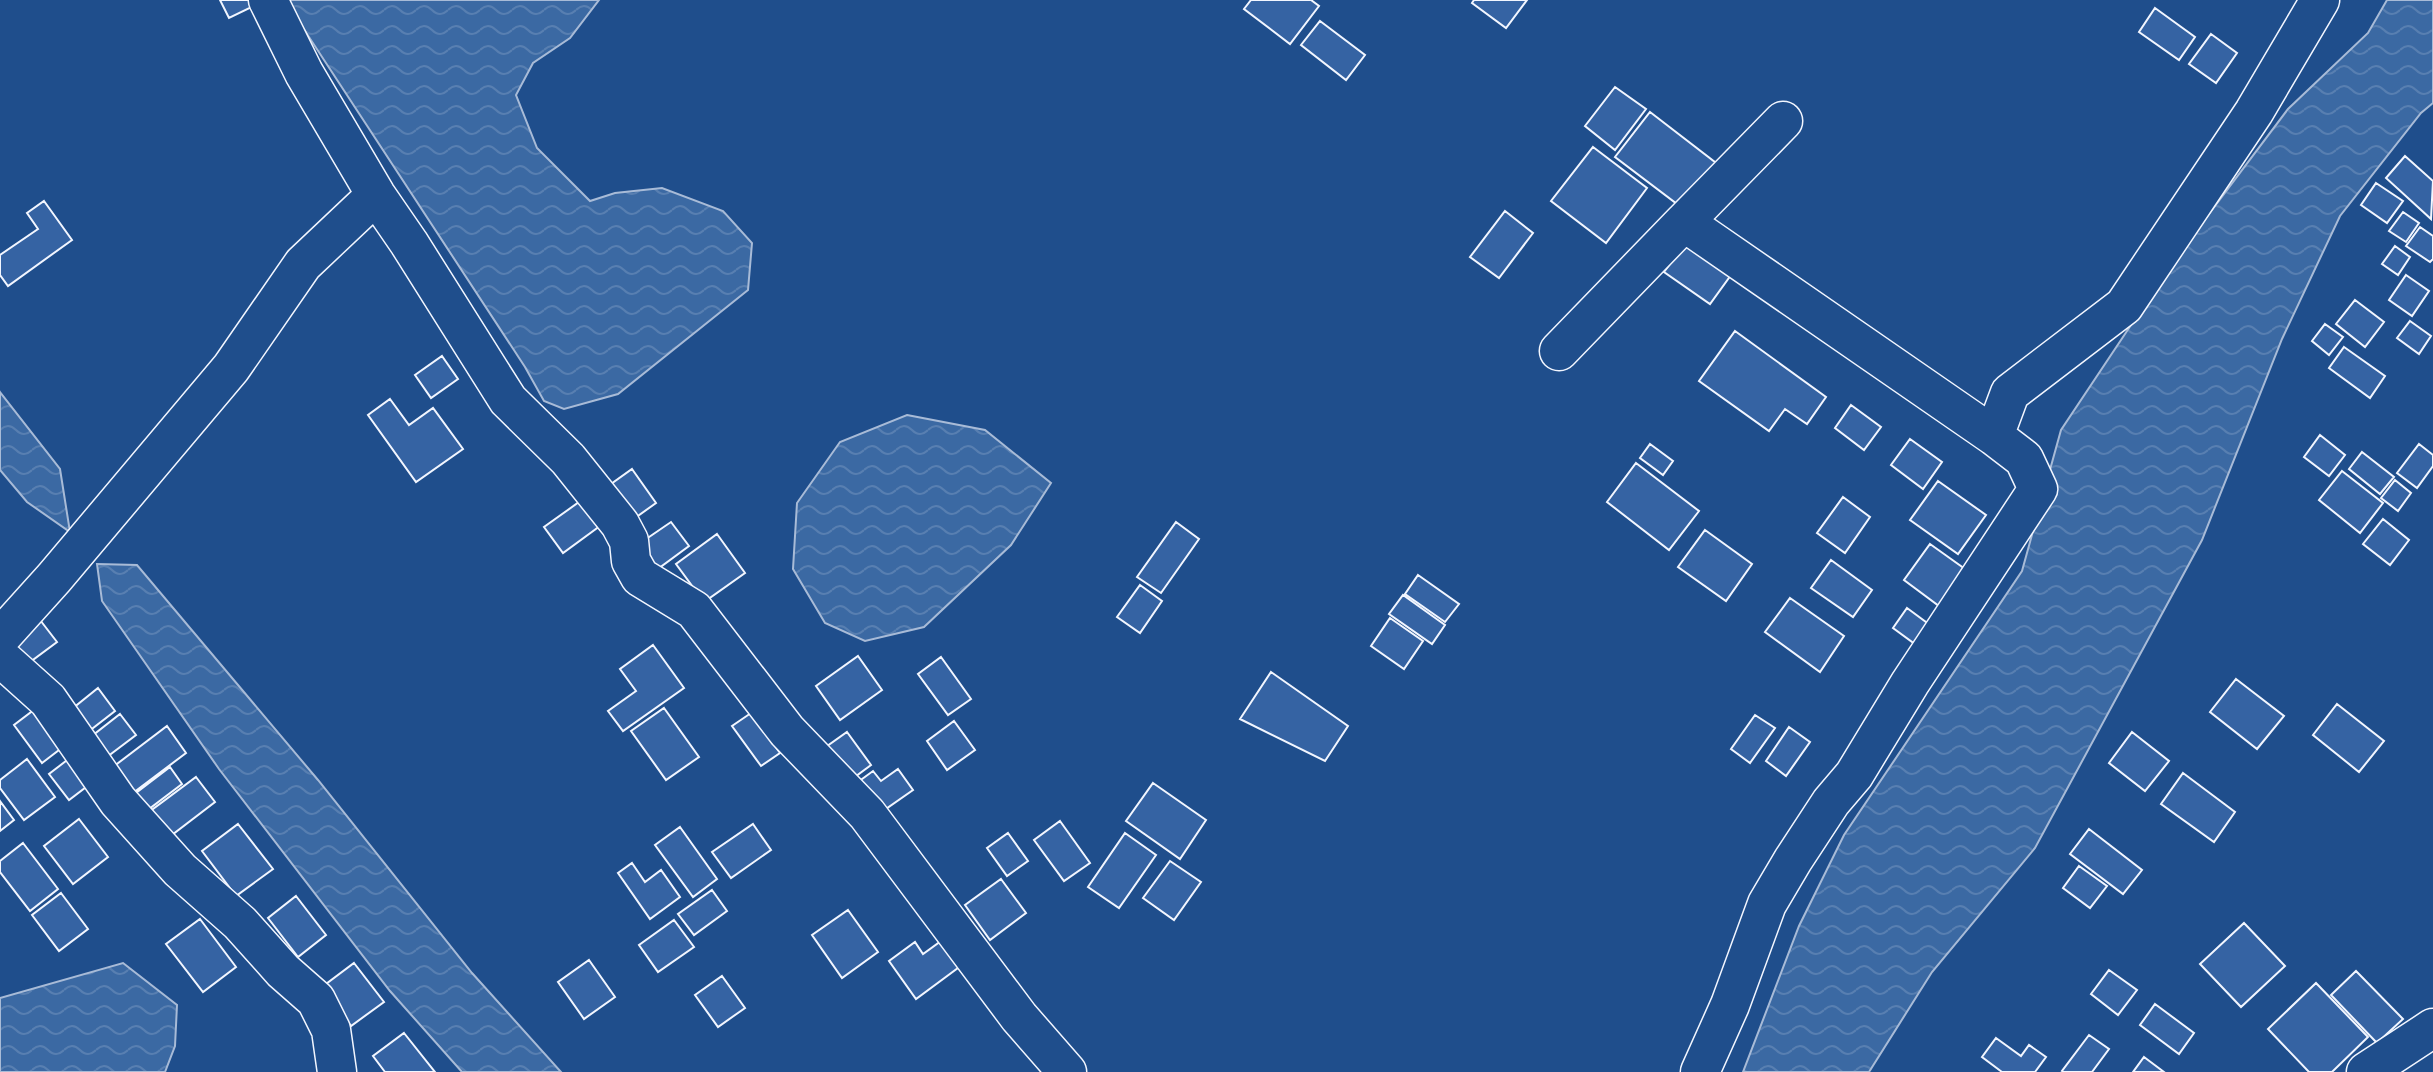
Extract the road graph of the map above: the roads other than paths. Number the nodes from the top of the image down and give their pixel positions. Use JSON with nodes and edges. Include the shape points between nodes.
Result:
{"nodes":[{"id":1,"x":268,"y":0,"type":"edge"},
{"id":2,"x":2320,"y":0,"type":"edge"},
{"id":3,"x":1783,"y":121,"type":"dead end"},
{"id":4,"x":376,"y":195,"type":"junction"},
{"id":5,"x":1684,"y":222,"type":"junction"},
{"id":6,"x":1559,"y":351,"type":"dead end"},
{"id":7,"x":1994,"y":436,"type":"junction"},
{"id":8,"x":0,"y":638,"type":"edge"},
{"id":9,"x":0,"y":657,"type":"edge"},
{"id":10,"x":2433,"y":1028,"type":"edge"},
{"id":11,"x":337,"y":1072,"type":"edge"},
{"id":12,"x":1067,"y":1072,"type":"edge"},
{"id":13,"x":1700,"y":1072,"type":"edge"},
{"id":14,"x":2366,"y":1072,"type":"edge"}],
"edges":[{"from":1,"to":4,"type":"street"},
{"from":2,"to":7,"type":"street","via":[[2254,112],[2124,306],[2010,393]]},
{"from":3,"to":5,"type":"street"},
{"from":4,"to":8,"type":"street","via":[[303,264],[231,368]]},
{"from":4,"to":12,"type":"street","via":[[508,400],[568,459],[620,524],[640,577],[694,610],[787,731],[867,814],[1019,1017]]},
{"from":5,"to":6,"type":"street"},
{"from":5,"to":7,"type":"street"},
{"from":7,"to":13,"type":"street","via":[[2024,459],[2038,489],[1767,904]]},
{"from":9,"to":11,"type":"street","via":[[48,700],[118,801],[180,870],[316,1000],[331,1030]]},
{"from":10,"to":14,"type":"street"}]}
